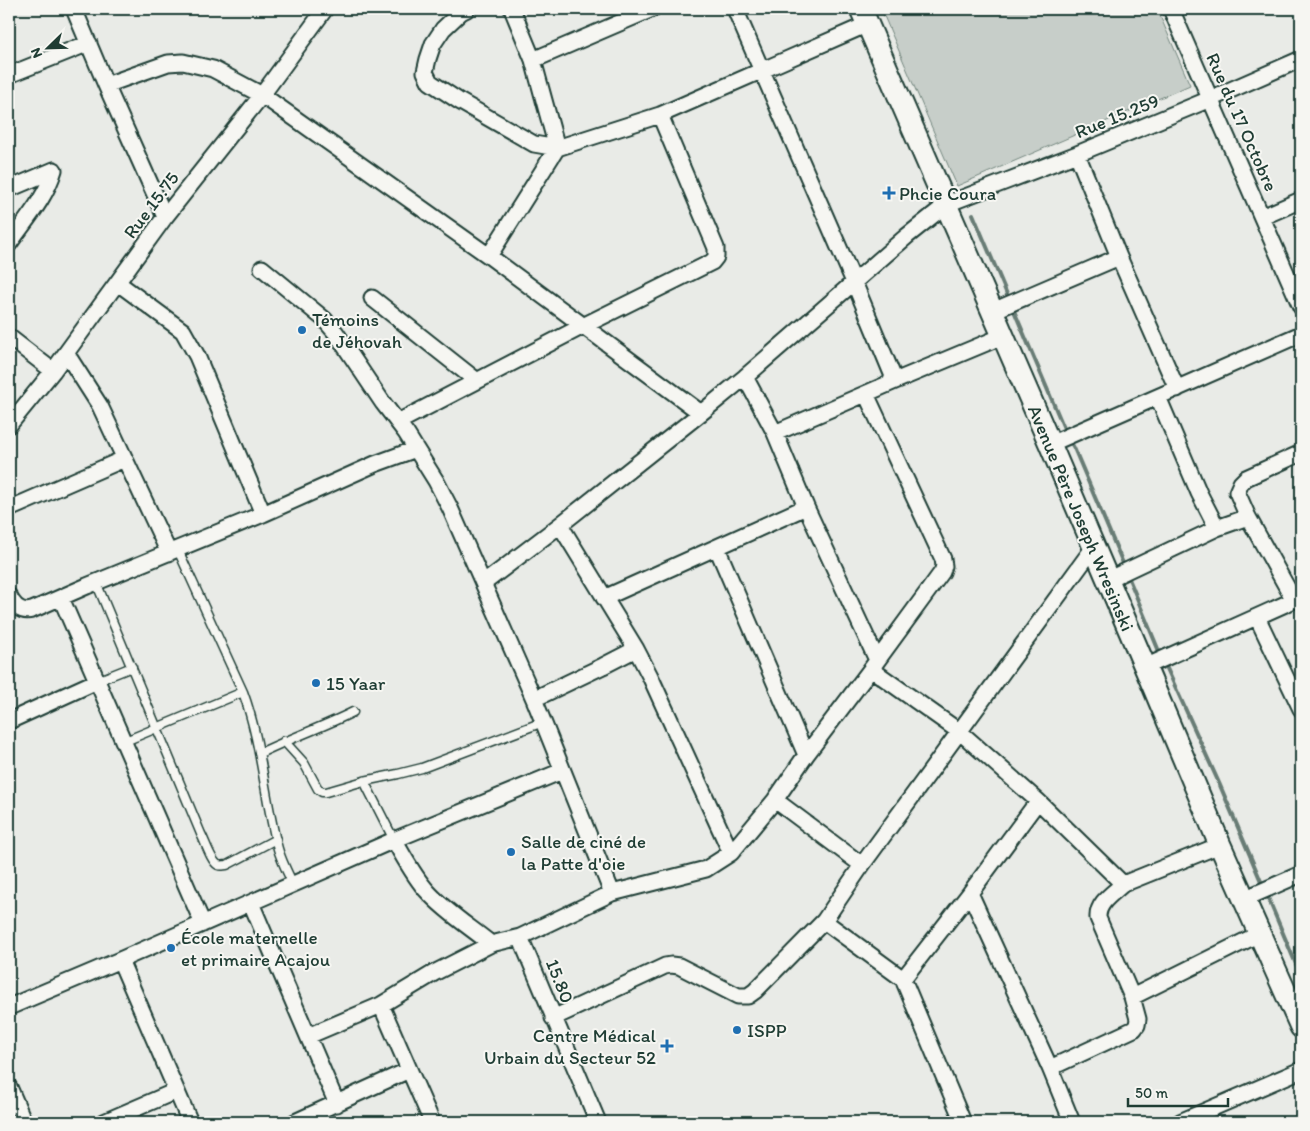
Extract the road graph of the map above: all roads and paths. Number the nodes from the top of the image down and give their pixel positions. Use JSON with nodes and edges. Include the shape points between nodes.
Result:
{"nodes":[{"id":1,"x":74,"y":9,"type":"edge"},
{"id":2,"x":325,"y":9,"type":"edge"},
{"id":3,"x":466,"y":9,"type":"edge"},
{"id":4,"x":512,"y":9,"type":"edge"},
{"id":5,"x":652,"y":9,"type":"edge"},
{"id":6,"x":735,"y":9,"type":"edge"},
{"id":7,"x":1172,"y":9,"type":"edge"},
{"id":8,"x":864,"y":16,"type":"edge"},
{"id":9,"x":89,"y":43,"type":"junction"},
{"id":10,"x":1301,"y":59,"type":"edge"},
{"id":11,"x":533,"y":60,"type":"junction"},
{"id":12,"x":762,"y":70,"type":"junction"},
{"id":13,"x":9,"y":75,"type":"edge"},
{"id":14,"x":106,"y":85,"type":"junction"},
{"id":15,"x":262,"y":95,"type":"junction"},
{"id":16,"x":1210,"y":99,"type":"junction"},
{"id":17,"x":660,"y":115,"type":"junction"},
{"id":18,"x":557,"y":148,"type":"junction"},
{"id":19,"x":1077,"y":154,"type":"junction"},
{"id":20,"x":9,"y":189,"type":"edge"},
{"id":21,"x":1301,"y":200,"type":"edge"},
{"id":22,"x":947,"y":204,"type":"junction"},
{"id":23,"x":165,"y":217,"type":"junction"},
{"id":24,"x":1262,"y":217,"type":"junction"},
{"id":25,"x":9,"y":244,"type":"edge"},
{"id":26,"x":489,"y":256,"type":"junction"},
{"id":27,"x":1119,"y":257,"type":"junction"},
{"id":28,"x":262,"y":268,"type":"dead end"},
{"id":29,"x":854,"y":282,"type":"junction"},
{"id":30,"x":118,"y":283,"type":"junction"},
{"id":31,"x":372,"y":298,"type":"dead end"},
{"id":32,"x":1005,"y":306,"type":"junction"},
{"id":33,"x":1301,"y":307,"type":"edge"},
{"id":34,"x":583,"y":326,"type":"junction"},
{"id":35,"x":1301,"y":334,"type":"edge"},
{"id":36,"x":1004,"y":336,"type":"junction"},
{"id":37,"x":9,"y":337,"type":"edge"},
{"id":38,"x":66,"y":353,"type":"junction"},
{"id":39,"x":53,"y":372,"type":"junction"},
{"id":40,"x":745,"y":377,"type":"junction"},
{"id":41,"x":477,"y":381,"type":"junction"},
{"id":42,"x":895,"y":381,"type":"junction"},
{"id":43,"x":1177,"y":389,"type":"junction"},
{"id":44,"x":866,"y":394,"type":"junction"},
{"id":45,"x":1158,"y":397,"type":"junction"},
{"id":46,"x":701,"y":413,"type":"junction"},
{"id":47,"x":398,"y":422,"type":"junction"},
{"id":48,"x":9,"y":425,"type":"edge"},
{"id":49,"x":775,"y":433,"type":"junction"},
{"id":50,"x":1050,"y":444,"type":"junction"},
{"id":51,"x":416,"y":449,"type":"junction"},
{"id":52,"x":1301,"y":453,"type":"edge"},
{"id":53,"x":124,"y":459,"type":"junction"},
{"id":54,"x":806,"y":507,"type":"junction"},
{"id":55,"x":9,"y":509,"type":"edge"},
{"id":56,"x":263,"y":514,"type":"junction"},
{"id":57,"x":1248,"y":517,"type":"junction"},
{"id":58,"x":560,"y":525,"type":"junction"},
{"id":59,"x":1217,"y":528,"type":"junction"},
{"id":60,"x":1094,"y":547,"type":"junction"},
{"id":61,"x":717,"y":548,"type":"junction"},
{"id":62,"x":173,"y":551,"type":"junction"},
{"id":63,"x":1120,"y":574,"type":"junction"},
{"id":64,"x":96,"y":582,"type":"junction"},
{"id":65,"x":484,"y":583,"type":"junction"},
{"id":66,"x":9,"y":596,"type":"edge"},
{"id":67,"x":61,"y":598,"type":"junction"},
{"id":68,"x":604,"y":598,"type":"junction"},
{"id":69,"x":1298,"y":598,"type":"edge"},
{"id":70,"x":1257,"y":617,"type":"junction"},
{"id":71,"x":636,"y":648,"type":"junction"},
{"id":72,"x":1156,"y":661,"type":"junction"},
{"id":73,"x":874,"y":665,"type":"junction"},
{"id":74,"x":132,"y":667,"type":"junction"},
{"id":75,"x":97,"y":681,"type":"junction"},
{"id":76,"x":243,"y":692,"type":"junction"},
{"id":77,"x":534,"y":699,"type":"junction"},
{"id":78,"x":1301,"y":709,"type":"edge"},
{"id":79,"x":353,"y":712,"type":"dead end"},
{"id":80,"x":9,"y":721,"type":"edge"},
{"id":81,"x":543,"y":722,"type":"junction"},
{"id":82,"x":158,"y":728,"type":"junction"},
{"id":83,"x":960,"y":732,"type":"junction"},
{"id":84,"x":284,"y":741,"type":"junction"},
{"id":85,"x":123,"y":742,"type":"junction"},
{"id":86,"x":260,"y":752,"type":"junction"},
{"id":87,"x":806,"y":755,"type":"junction"},
{"id":88,"x":562,"y":771,"type":"junction"},
{"id":89,"x":364,"y":780,"type":"junction"},
{"id":90,"x":775,"y":800,"type":"junction"},
{"id":91,"x":1038,"y":801,"type":"junction"},
{"id":92,"x":276,"y":839,"type":"junction"},
{"id":93,"x":394,"y":840,"type":"junction"},
{"id":94,"x":1220,"y":846,"type":"junction"},
{"id":95,"x":731,"y":853,"type":"junction"},
{"id":96,"x":862,"y":865,"type":"junction"},
{"id":97,"x":1301,"y":874,"type":"edge"},
{"id":98,"x":292,"y":884,"type":"junction"},
{"id":99,"x":1123,"y":884,"type":"junction"},
{"id":100,"x":612,"y":893,"type":"junction"},
{"id":101,"x":970,"y":893,"type":"junction"},
{"id":102,"x":1258,"y":893,"type":"junction"},
{"id":103,"x":251,"y":903,"type":"junction"},
{"id":104,"x":824,"y":921,"type":"junction"},
{"id":105,"x":203,"y":924,"type":"junction"},
{"id":106,"x":1259,"y":934,"type":"junction"},
{"id":107,"x":520,"y":937,"type":"junction"},
{"id":108,"x":491,"y":944,"type":"junction"},
{"id":109,"x":120,"y":960,"type":"junction"},
{"id":110,"x":903,"y":979,"type":"junction"},
{"id":111,"x":1132,"y":997,"type":"junction"},
{"id":112,"x":381,"y":1005,"type":"junction"},
{"id":113,"x":9,"y":1007,"type":"edge"},
{"id":114,"x":554,"y":1018,"type":"junction"},
{"id":115,"x":1301,"y":1027,"type":"edge"},
{"id":116,"x":308,"y":1036,"type":"junction"},
{"id":117,"x":1050,"y":1068,"type":"junction"},
{"id":118,"x":409,"y":1070,"type":"junction"},
{"id":119,"x":1301,"y":1070,"type":"edge"},
{"id":120,"x":9,"y":1087,"type":"edge"},
{"id":121,"x":176,"y":1091,"type":"junction"},
{"id":122,"x":337,"y":1104,"type":"junction"},
{"id":123,"x":24,"y":1122,"type":"edge"},
{"id":124,"x":104,"y":1122,"type":"edge"},
{"id":125,"x":190,"y":1122,"type":"edge"},
{"id":126,"x":295,"y":1122,"type":"edge"},
{"id":127,"x":432,"y":1122,"type":"edge"},
{"id":128,"x":598,"y":1122,"type":"edge"},
{"id":129,"x":962,"y":1122,"type":"edge"},
{"id":130,"x":1072,"y":1122,"type":"edge"},
{"id":131,"x":1180,"y":1122,"type":"edge"}],
"edges":[{"from":1,"to":9,"type":"street"},
{"from":2,"to":15,"type":"street","name":"Rue 15.75"},
{"from":3,"to":18,"type":"street","via":[[443,29],[433,44],[425,72],[430,82],[534,144]]},
{"from":4,"to":11,"type":"street"},
{"from":5,"to":11,"type":"street"},
{"from":6,"to":12,"type":"street"},
{"from":7,"to":16,"type":"street","name":"Rue du 17 Octobre"},
{"from":8,"to":12,"type":"street"},
{"from":8,"to":22,"type":"street","name":"Avenue Père Joseph Wresinski"},
{"from":9,"to":13,"type":"street"},
{"from":9,"to":14,"type":"street"},
{"from":10,"to":16,"type":"street","name":"Rue 15.259"},
{"from":11,"to":18,"type":"street"},
{"from":12,"to":17,"type":"street"},
{"from":12,"to":29,"type":"street"},
{"from":14,"to":15,"type":"street","via":[[183,62],[213,69]]},
{"from":14,"to":23,"type":"street"},
{"from":15,"to":23,"type":"street","name":"Rue 15.75"},
{"from":15,"to":26,"type":"street"},
{"from":16,"to":19,"type":"street","name":"Rue 15.259"},
{"from":16,"to":24,"type":"street","name":"Rue du 17 Octobre"},
{"from":17,"to":18,"type":"street"},
{"from":17,"to":34,"type":"street","via":[[716,248],[716,257],[712,262]]},
{"from":18,"to":26,"type":"street"},
{"from":19,"to":22,"type":"street","name":"Rue 15.259"},
{"from":19,"to":27,"type":"street"},
{"from":20,"to":25,"type":"street","via":[[54,170],[42,197]]},
{"from":21,"to":24,"type":"street"},
{"from":22,"to":29,"type":"street","name":"Rue 15.259"},
{"from":22,"to":32,"type":"street","name":"Avenue Père Joseph Wresinski"},
{"from":23,"to":30,"type":"street","name":"Rue 15.75"},
{"from":24,"to":33,"type":"street","name":"Rue du 17 Octobre"},
{"from":26,"to":34,"type":"street"},
{"from":27,"to":32,"type":"street"},
{"from":27,"to":43,"type":"street"},
{"from":28,"to":47,"type":"street","via":[[336,332]]},
{"from":29,"to":40,"type":"street","name":"Rue 15.259"},
{"from":29,"to":42,"type":"street"},
{"from":30,"to":38,"type":"street","name":"Rue 15.75"},
{"from":30,"to":56,"type":"street","via":[[183,331],[189,340]]},
{"from":31,"to":41,"type":"street"},
{"from":32,"to":36,"type":"street","name":"Avenue Père Joseph Wresinski"},
{"from":34,"to":41,"type":"street"},
{"from":34,"to":46,"type":"street"},
{"from":35,"to":43,"type":"street"},
{"from":36,"to":42,"type":"street"},
{"from":36,"to":50,"type":"street","name":"Avenue Père Joseph Wresinski"},
{"from":37,"to":39,"type":"street"},
{"from":38,"to":39,"type":"street","name":"Rue 15.75"},
{"from":38,"to":53,"type":"street","via":[[100,406]]},
{"from":39,"to":48,"type":"street","name":"Rue 15.75"},
{"from":40,"to":46,"type":"street","name":"Rue 15.259"},
{"from":40,"to":49,"type":"street"},
{"from":41,"to":47,"type":"street"},
{"from":42,"to":44,"type":"street"},
{"from":43,"to":45,"type":"street"},
{"from":44,"to":49,"type":"street"},
{"from":44,"to":73,"type":"street","via":[[944,566]]},
{"from":45,"to":50,"type":"street"},
{"from":45,"to":59,"type":"street"},
{"from":46,"to":58,"type":"street","name":"Rue 15.259"},
{"from":47,"to":51,"type":"street"},
{"from":49,"to":54,"type":"street"},
{"from":50,"to":60,"type":"street","name":"Avenue Père Joseph Wresinski"},
{"from":51,"to":56,"type":"street"},
{"from":51,"to":65,"type":"street","via":[[450,508]]},
{"from":52,"to":57,"type":"street","via":[[1241,483],[1238,492]]},
{"from":53,"to":55,"type":"street"},
{"from":53,"to":62,"type":"street"},
{"from":54,"to":61,"type":"street"},
{"from":54,"to":73,"type":"street"},
{"from":56,"to":62,"type":"street"},
{"from":57,"to":59,"type":"street"},
{"from":57,"to":69,"type":"street"},
{"from":58,"to":65,"type":"street","name":"Rue 15.259"},
{"from":58,"to":68,"type":"street"},
{"from":59,"to":63,"type":"street"},
{"from":60,"to":63,"type":"street","name":"Avenue Père Joseph Wresinski"},
{"from":60,"to":83,"type":"street"},
{"from":61,"to":68,"type":"street"},
{"from":61,"to":87,"type":"street"},
{"from":62,"to":64,"type":"street"},
{"from":62,"to":76,"type":"lane"},
{"from":63,"to":72,"type":"street","name":"Avenue Père Joseph Wresinski","via":[[1116,598]]},
{"from":64,"to":67,"type":"street"},
{"from":64,"to":74,"type":"lane"},
{"from":65,"to":77,"type":"street"},
{"from":66,"to":67,"type":"street","via":[[11,602],[28,612]]},
{"from":67,"to":75,"type":"street"},
{"from":68,"to":71,"type":"street"},
{"from":69,"to":70,"type":"street"},
{"from":70,"to":72,"type":"street"},
{"from":70,"to":78,"type":"street"},
{"from":71,"to":77,"type":"street"},
{"from":71,"to":95,"type":"street"},
{"from":72,"to":94,"type":"street","name":"Avenue Père Joseph Wresinski"},
{"from":73,"to":83,"type":"street"},
{"from":73,"to":87,"type":"street"},
{"from":74,"to":75,"type":"lane"},
{"from":74,"to":82,"type":"lane"},
{"from":75,"to":80,"type":"street"},
{"from":75,"to":85,"type":"street"},
{"from":76,"to":82,"type":"lane"},
{"from":76,"to":86,"type":"lane"},
{"from":77,"to":81,"type":"street"},
{"from":79,"to":84,"type":"lane"},
{"from":81,"to":88,"type":"street"},
{"from":81,"to":89,"type":"lane","via":[[422,768]]},
{"from":82,"to":85,"type":"lane"},
{"from":82,"to":92,"type":"lane","via":[[201,834],[218,865],[227,864]]},
{"from":83,"to":91,"type":"street"},
{"from":83,"to":96,"type":"street"},
{"from":84,"to":86,"type":"lane"},
{"from":84,"to":89,"type":"lane","via":[[304,763],[322,792]]},
{"from":85,"to":105,"type":"street"},
{"from":86,"to":92,"type":"lane"},
{"from":87,"to":90,"type":"street"},
{"from":88,"to":93,"type":"street"},
{"from":88,"to":100,"type":"street"},
{"from":89,"to":93,"type":"lane"},
{"from":90,"to":95,"type":"street"},
{"from":90,"to":96,"type":"street"},
{"from":91,"to":99,"type":"street"},
{"from":91,"to":101,"type":"street"},
{"from":92,"to":98,"type":"lane"},
{"from":93,"to":98,"type":"street"},
{"from":93,"to":108,"type":"street","via":[[428,892]]},
{"from":94,"to":99,"type":"street"},
{"from":94,"to":102,"type":"street","name":"Avenue Père Joseph Wresinski"},
{"from":95,"to":100,"type":"street","via":[[706,869]]},
{"from":96,"to":104,"type":"street"},
{"from":97,"to":102,"type":"street"},
{"from":98,"to":103,"type":"street"},
{"from":99,"to":111,"type":"street","via":[[1100,905],[1098,918]]},
{"from":100,"to":107,"type":"street"},
{"from":101,"to":110,"type":"street"},
{"from":101,"to":117,"type":"street"},
{"from":102,"to":106,"type":"street","name":"Avenue Père Joseph Wresinski"},
{"from":103,"to":105,"type":"street"},
{"from":103,"to":116,"type":"street"},
{"from":104,"to":110,"type":"street"},
{"from":104,"to":114,"type":"street","via":[[748,996],[738,996],[672,965]]},
{"from":105,"to":109,"type":"street"},
{"from":106,"to":111,"type":"street"},
{"from":106,"to":115,"type":"street","name":"Avenue Père Joseph Wresinski"},
{"from":107,"to":108,"type":"street"},
{"from":107,"to":114,"type":"street","name":"15.80"},
{"from":108,"to":112,"type":"street"},
{"from":109,"to":113,"type":"street"},
{"from":109,"to":121,"type":"street"},
{"from":110,"to":129,"type":"street"},
{"from":111,"to":117,"type":"street","via":[[1138,1019],[1134,1029]]},
{"from":112,"to":116,"type":"street"},
{"from":112,"to":118,"type":"street"},
{"from":114,"to":128,"type":"street","name":"15.80"},
{"from":116,"to":122,"type":"street"},
{"from":117,"to":130,"type":"street"},
{"from":118,"to":122,"type":"street"},
{"from":118,"to":127,"type":"street"},
{"from":119,"to":131,"type":"street"},
{"from":120,"to":123,"type":"street"},
{"from":121,"to":124,"type":"street"},
{"from":121,"to":125,"type":"street"},
{"from":122,"to":126,"type":"street"}]}
